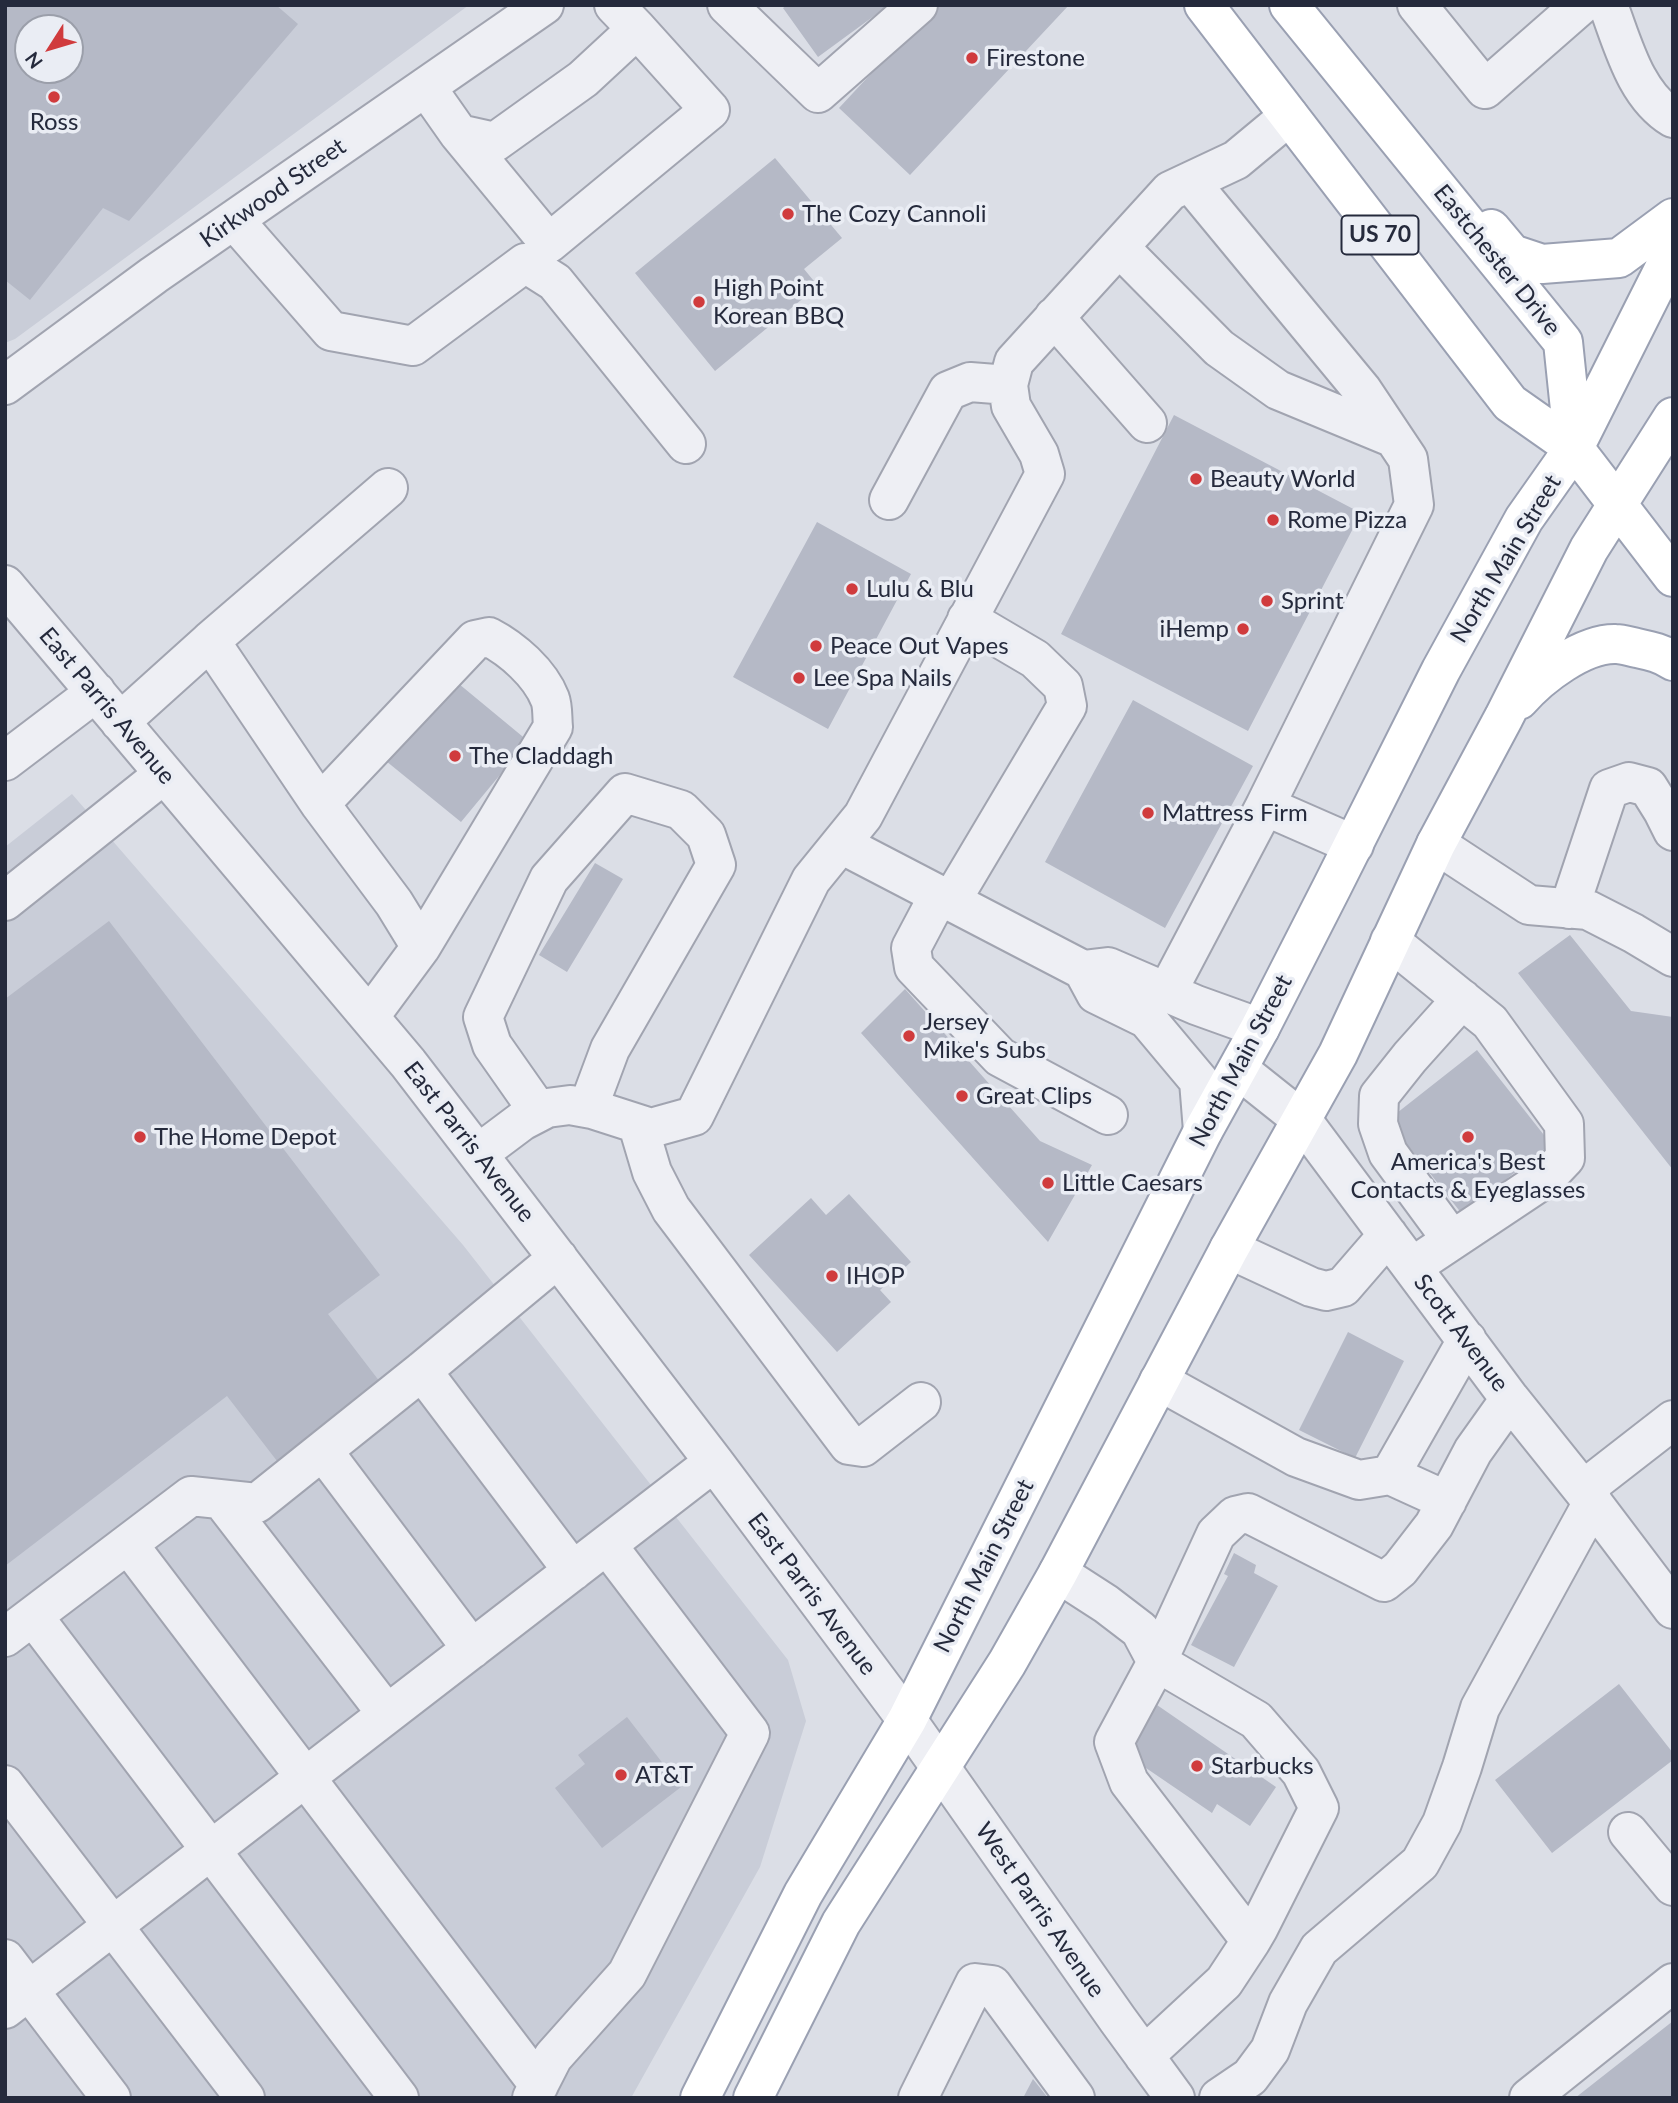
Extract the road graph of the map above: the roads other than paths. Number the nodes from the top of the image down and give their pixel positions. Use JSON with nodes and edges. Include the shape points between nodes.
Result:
{"nodes":[{"id":1,"x":544,"y":5,"type":"edge"},
{"id":2,"x":918,"y":5,"type":"edge"},
{"id":3,"x":1204,"y":5,"type":"edge"},
{"id":4,"x":1289,"y":5,"type":"edge"},
{"id":5,"x":1417,"y":5,"type":"edge"},
{"id":6,"x":1581,"y":5,"type":"edge"},
{"id":7,"x":1608,"y":5,"type":"edge"},
{"id":8,"x":747,"y":11,"type":"edge"},
{"id":9,"x":625,"y":17,"type":"edge"},
{"id":10,"x":426,"y":87,"type":"junction"},
{"id":11,"x":1289,"y":116,"type":"junction"},
{"id":12,"x":1673,"y":118,"type":"edge"},
{"id":13,"x":458,"y":134,"type":"junction"},
{"id":14,"x":1409,"y":151,"type":"junction"},
{"id":15,"x":1190,"y":182,"type":"junction"},
{"id":16,"x":1673,"y":218,"type":"edge"},
{"id":17,"x":234,"y":220,"type":"junction"},
{"id":18,"x":1119,"y":247,"type":"junction"},
{"id":19,"x":1673,"y":251,"type":"edge"},
{"id":20,"x":537,"y":253,"type":"junction"},
{"id":21,"x":1054,"y":317,"type":"junction"},
{"id":22,"x":15,"y":369,"type":"edge"},
{"id":23,"x":1007,"y":385,"type":"junction"},
{"id":24,"x":1673,"y":417,"type":"edge"},
{"id":25,"x":1147,"y":424,"type":"dead end"},
{"id":26,"x":1394,"y":438,"type":"junction"},
{"id":27,"x":686,"y":443,"type":"dead end"},
{"id":28,"x":1574,"y":448,"type":"junction"},
{"id":29,"x":388,"y":488,"type":"dead end"},
{"id":30,"x":889,"y":500,"type":"dead end"},
{"id":31,"x":1618,"y":504,"type":"junction"},
{"id":32,"x":1673,"y":577,"type":"edge"},
{"id":33,"x":5,"y":585,"type":"edge"},
{"id":34,"x":967,"y":619,"type":"junction"},
{"id":35,"x":210,"y":640,"type":"junction"},
{"id":36,"x":1673,"y":661,"type":"edge"},
{"id":37,"x":96,"y":692,"type":"junction"},
{"id":38,"x":1504,"y":717,"type":"junction"},
{"id":39,"x":120,"y":722,"type":"junction"},
{"id":40,"x":5,"y":761,"type":"edge"},
{"id":41,"x":164,"y":774,"type":"junction"},
{"id":42,"x":320,"y":804,"type":"junction"},
{"id":43,"x":1265,"y":806,"type":"junction"},
{"id":44,"x":1673,"y":831,"type":"edge"},
{"id":45,"x":841,"y":844,"type":"junction"},
{"id":46,"x":1436,"y":844,"type":"junction"},
{"id":47,"x":1354,"y":845,"type":"junction"},
{"id":48,"x":945,"y":898,"type":"junction"},
{"id":49,"x":5,"y":901,"type":"edge"},
{"id":50,"x":1569,"y":909,"type":"junction"},
{"id":51,"x":1390,"y":941,"type":"junction"},
{"id":52,"x":421,"y":947,"type":"junction"},
{"id":53,"x":1673,"y":957,"type":"edge"},
{"id":54,"x":1083,"y":970,"type":"junction"},
{"id":55,"x":1167,"y":992,"type":"junction"},
{"id":56,"x":1462,"y":999,"type":"junction"},
{"id":57,"x":370,"y":1016,"type":"junction"},
{"id":58,"x":1260,"y":1028,"type":"junction"},
{"id":59,"x":1238,"y":1069,"type":"junction"},
{"id":60,"x":588,"y":1108,"type":"junction"},
{"id":61,"x":539,"y":1112,"type":"junction"},
{"id":62,"x":1108,"y":1115,"type":"dead end"},
{"id":63,"x":1302,"y":1120,"type":"junction"},
{"id":64,"x":638,"y":1125,"type":"junction"},
{"id":65,"x":1203,"y":1131,"type":"junction"},
{"id":66,"x":478,"y":1154,"type":"junction"},
{"id":67,"x":1388,"y":1235,"type":"junction"},
{"id":68,"x":1452,"y":1240,"type":"junction"},
{"id":69,"x":1229,"y":1249,"type":"junction"},
{"id":70,"x":558,"y":1258,"type":"junction"},
{"id":71,"x":1412,"y":1267,"type":"junction"},
{"id":72,"x":1466,"y":1340,"type":"junction"},
{"id":73,"x":422,"y":1371,"type":"junction"},
{"id":74,"x":1159,"y":1381,"type":"junction"},
{"id":75,"x":1510,"y":1399,"type":"junction"},
{"id":76,"x":921,"y":1402,"type":"dead end"},
{"id":77,"x":1673,"y":1420,"type":"edge"},
{"id":78,"x":323,"y":1451,"type":"junction"},
{"id":79,"x":714,"y":1462,"type":"junction"},
{"id":80,"x":1390,"y":1475,"type":"junction"},
{"id":81,"x":1588,"y":1496,"type":"junction"},
{"id":82,"x":221,"y":1499,"type":"junction"},
{"id":83,"x":1447,"y":1501,"type":"junction"},
{"id":84,"x":128,"y":1544,"type":"junction"},
{"id":85,"x":607,"y":1545,"type":"junction"},
{"id":86,"x":573,"y":1571,"type":"junction"},
{"id":87,"x":1058,"y":1573,"type":"junction"},
{"id":88,"x":1672,"y":1605,"type":"edge"},
{"id":89,"x":19,"y":1627,"type":"edge"},
{"id":90,"x":472,"y":1649,"type":"junction"},
{"id":91,"x":1157,"y":1661,"type":"junction"},
{"id":92,"x":387,"y":1714,"type":"junction"},
{"id":93,"x":907,"y":1720,"type":"junction"},
{"id":94,"x":941,"y":1769,"type":"junction"},
{"id":95,"x":305,"y":1778,"type":"junction"},
{"id":96,"x":5,"y":1786,"type":"edge"},
{"id":97,"x":1628,"y":1832,"type":"dead end"},
{"id":98,"x":212,"y":1849,"type":"junction"},
{"id":99,"x":1673,"y":1886,"type":"edge"},
{"id":100,"x":113,"y":1925,"type":"junction"},
{"id":101,"x":1251,"y":1941,"type":"junction"},
{"id":102,"x":5,"y":1959,"type":"edge"},
{"id":103,"x":1673,"y":1983,"type":"edge"},
{"id":104,"x":17,"y":1999,"type":"edge"},
{"id":105,"x":1144,"y":2056,"type":"junction"},
{"id":106,"x":536,"y":2092,"type":"edge"},
{"id":107,"x":111,"y":2098,"type":"edge"},
{"id":108,"x":244,"y":2098,"type":"edge"},
{"id":109,"x":399,"y":2098,"type":"edge"},
{"id":110,"x":700,"y":2098,"type":"edge"},
{"id":111,"x":753,"y":2098,"type":"edge"},
{"id":112,"x":918,"y":2098,"type":"edge"},
{"id":113,"x":1076,"y":2098,"type":"edge"},
{"id":114,"x":1175,"y":2098,"type":"edge"},
{"id":115,"x":1219,"y":2098,"type":"edge"},
{"id":116,"x":1529,"y":2098,"type":"edge"}],
"edges":[{"from":1,"to":10,"type":"street","name":"Kirkwood Street"},
{"from":2,"to":8,"type":"street","via":[[818,93]]},
{"from":3,"to":11,"type":"main road","number":"US 70"},
{"from":4,"to":14,"type":"main road","name":"Eastchester Drive","number":"US 70"},
{"from":5,"to":6,"type":"street","via":[[1485,89]]},
{"from":7,"to":12,"type":"street","via":[[1637,78],[1655,104]]},
{"from":9,"to":13,"type":"street","via":[[583,79],[495,142]]},
{"from":9,"to":20,"type":"street","via":[[710,110]]},
{"from":10,"to":13,"type":"street"},
{"from":10,"to":17,"type":"street","name":"Kirkwood Street"},
{"from":11,"to":15,"type":"street","via":[[1236,160]]},
{"from":11,"to":28,"type":"main road","number":"US 70","via":[[1510,404]]},
{"from":13,"to":20,"type":"street"},
{"from":14,"to":16,"type":"main road","via":[[1437,160],[1512,254],[1542,264],[1619,258]]},
{"from":14,"to":28,"type":"main road","name":"Eastchester Drive","number":"US 70","via":[[1563,342]]},
{"from":15,"to":18,"type":"street","via":[[1170,191]]},
{"from":15,"to":26,"type":"street","via":[[1362,390]]},
{"from":17,"to":20,"type":"street","via":[[331,331],[412,346]]},
{"from":17,"to":22,"type":"street","name":"Kirkwood Street"},
{"from":18,"to":21,"type":"street"},
{"from":18,"to":26,"type":"street","via":[[1219,348],[1278,390]]},
{"from":19,"to":28,"type":"main road","name":"North Main Street"},
{"from":20,"to":27,"type":"street","via":[[555,282]]},
{"from":21,"to":23,"type":"street","via":[[1014,362]]},
{"from":21,"to":25,"type":"street"},
{"from":23,"to":30,"type":"street","via":[[970,382],[948,391]]},
{"from":23,"to":34,"type":"street","via":[[1011,406],[1039,454],[1045,474]]},
{"from":24,"to":31,"type":"main road"},
{"from":26,"to":43,"type":"street","via":[[1408,459],[1414,505]]},
{"from":28,"to":31,"type":"main road","number":"US 70"},
{"from":28,"to":47,"type":"main road","name":"North Main Street","via":[[1524,519],[1441,670]]},
{"from":29,"to":35,"type":"street"},
{"from":31,"to":32,"type":"main road","number":"US 70"},
{"from":31,"to":38,"type":"main road","via":[[1589,549]]},
{"from":33,"to":37,"type":"street","name":"East Parris Avenue"},
{"from":34,"to":45,"type":"street","via":[[863,816]]},
{"from":34,"to":48,"type":"street","via":[[1035,659],[1063,686],[1066,706]]},
{"from":35,"to":39,"type":"street"},
{"from":35,"to":42,"type":"street"},
{"from":36,"to":38,"type":"main road","via":[[1660,653],[1615,644],[1586,650],[1529,688]]},
{"from":37,"to":39,"type":"street","name":"East Parris Avenue"},
{"from":37,"to":40,"type":"street"},
{"from":38,"to":46,"type":"main road"},
{"from":39,"to":41,"type":"street","name":"East Parris Avenue"},
{"from":41,"to":49,"type":"street"},
{"from":41,"to":57,"type":"street","name":"East Parris Avenue"},
{"from":42,"to":52,"type":"street"},
{"from":42,"to":52,"type":"street","via":[[475,640],[489,636],[506,646],[535,676],[551,700],[553,727]]},
{"from":43,"to":47,"type":"street"},
{"from":43,"to":55,"type":"street"},
{"from":44,"to":50,"type":"street","via":[[1648,787],[1629,782],[1609,789]]},
{"from":45,"to":48,"type":"street"},
{"from":45,"to":64,"type":"street","via":[[811,880],[694,1116],[651,1128]]},
{"from":46,"to":50,"type":"street","via":[[1530,905]]},
{"from":46,"to":51,"type":"main road"},
{"from":47,"to":58,"type":"main road","name":"North Main Street"},
{"from":48,"to":54,"type":"street"},
{"from":48,"to":62,"type":"street","via":[[911,948],[914,967],[1000,1058]]},
{"from":50,"to":53,"type":"street","via":[[1588,911]]},
{"from":51,"to":56,"type":"street"},
{"from":51,"to":63,"type":"main road"},
{"from":52,"to":57,"type":"street"},
{"from":54,"to":55,"type":"street","via":[[1108,967]]},
{"from":54,"to":65,"type":"street","via":[[1096,993],[1147,1019],[1199,1081]]},
{"from":55,"to":58,"type":"street"},
{"from":56,"to":68,"type":"street","via":[[1379,1096],[1378,1124],[1388,1153]]},
{"from":56,"to":68,"type":"street","via":[[1490,1022],[1564,1124],[1565,1158],[1548,1177]]},
{"from":57,"to":66,"type":"street","name":"East Parris Avenue"},
{"from":58,"to":59,"type":"main road","name":"North Main Street"},
{"from":59,"to":63,"type":"street","name":"Scott Avenue"},
{"from":59,"to":65,"type":"main road","name":"North Main Street"},
{"from":60,"to":61,"type":"street","via":[[570,1105]]},
{"from":60,"to":61,"type":"street","via":[[610,1049],[716,865],[706,835],[681,810],[625,793],[549,879],[483,1017],[492,1045]]},
{"from":60,"to":64,"type":"street"},
{"from":61,"to":66,"type":"street"},
{"from":63,"to":67,"type":"street","name":"Scott Avenue"},
{"from":63,"to":69,"type":"main road"},
{"from":64,"to":76,"type":"street","via":[[652,1172],[671,1209],[849,1446],[863,1447]]},
{"from":65,"to":93,"type":"main road","name":"North Main Street"},
{"from":66,"to":70,"type":"street","name":"East Parris Avenue"},
{"from":67,"to":69,"type":"street","via":[[1343,1287],[1326,1291]]},
{"from":67,"to":71,"type":"street","name":"Scott Avenue"},
{"from":68,"to":71,"type":"street"},
{"from":69,"to":74,"type":"main road"},
{"from":70,"to":73,"type":"street"},
{"from":70,"to":79,"type":"street","name":"East Parris Avenue"},
{"from":71,"to":72,"type":"street","name":"Scott Avenue"},
{"from":72,"to":75,"type":"street","name":"Scott Avenue"},
{"from":72,"to":80,"type":"street"},
{"from":73,"to":78,"type":"street"},
{"from":73,"to":86,"type":"street"},
{"from":74,"to":80,"type":"street","via":[[1296,1457],[1359,1480]]},
{"from":74,"to":87,"type":"main road"},
{"from":75,"to":81,"type":"street","name":"Scott Avenue"},
{"from":75,"to":83,"type":"street","via":[[1473,1451]]},
{"from":77,"to":81,"type":"street"},
{"from":78,"to":82,"type":"street","via":[[257,1503]]},
{"from":78,"to":90,"type":"street"},
{"from":79,"to":85,"type":"street"},
{"from":79,"to":93,"type":"street","name":"East Parris Avenue"},
{"from":80,"to":83,"type":"street"},
{"from":81,"to":88,"type":"street","name":"Scott Avenue"},
{"from":81,"to":115,"type":"street","via":[[1480,1708],[1442,1823],[1420,1863],[1319,1949],[1288,2003],[1270,2050],[1250,2077]]},
{"from":82,"to":84,"type":"street","via":[[191,1496]]},
{"from":82,"to":92,"type":"street"},
{"from":83,"to":91,"type":"street","via":[[1400,1569],[1384,1582],[1248,1513],[1235,1516],[1216,1534]]},
{"from":84,"to":89,"type":"street"},
{"from":84,"to":95,"type":"street"},
{"from":85,"to":86,"type":"street"},
{"from":85,"to":106,"type":"street","via":[[750,1733],[627,1974],[553,2057]]},
{"from":86,"to":90,"type":"street"},
{"from":87,"to":91,"type":"street","via":[[1140,1630]]},
{"from":87,"to":94,"type":"main road"},
{"from":89,"to":98,"type":"street"},
{"from":90,"to":92,"type":"street"},
{"from":91,"to":101,"type":"street","via":[[1114,1742],[1129,1782]]},
{"from":91,"to":101,"type":"street","via":[[1256,1720],[1301,1772],[1319,1808]]},
{"from":92,"to":95,"type":"street"},
{"from":93,"to":94,"type":"street","name":"West Parris Avenue"},
{"from":93,"to":110,"type":"main road","name":"North Main Street","via":[[803,1894]]},
{"from":94,"to":105,"type":"street","name":"West Parris Avenue"},
{"from":94,"to":111,"type":"main road","via":[[841,1923]]},
{"from":95,"to":98,"type":"street"},
{"from":95,"to":106,"type":"street"},
{"from":96,"to":100,"type":"street"},
{"from":97,"to":99,"type":"street"},
{"from":98,"to":100,"type":"street"},
{"from":98,"to":109,"type":"street"},
{"from":100,"to":104,"type":"street"},
{"from":100,"to":108,"type":"street"},
{"from":101,"to":105,"type":"street","via":[[1224,1982]]},
{"from":102,"to":104,"type":"street"},
{"from":103,"to":116,"type":"street"},
{"from":104,"to":107,"type":"street"},
{"from":105,"to":114,"type":"street","name":"West Parris Avenue"},
{"from":112,"to":113,"type":"street","via":[[975,1983],[992,1984]]}]}
